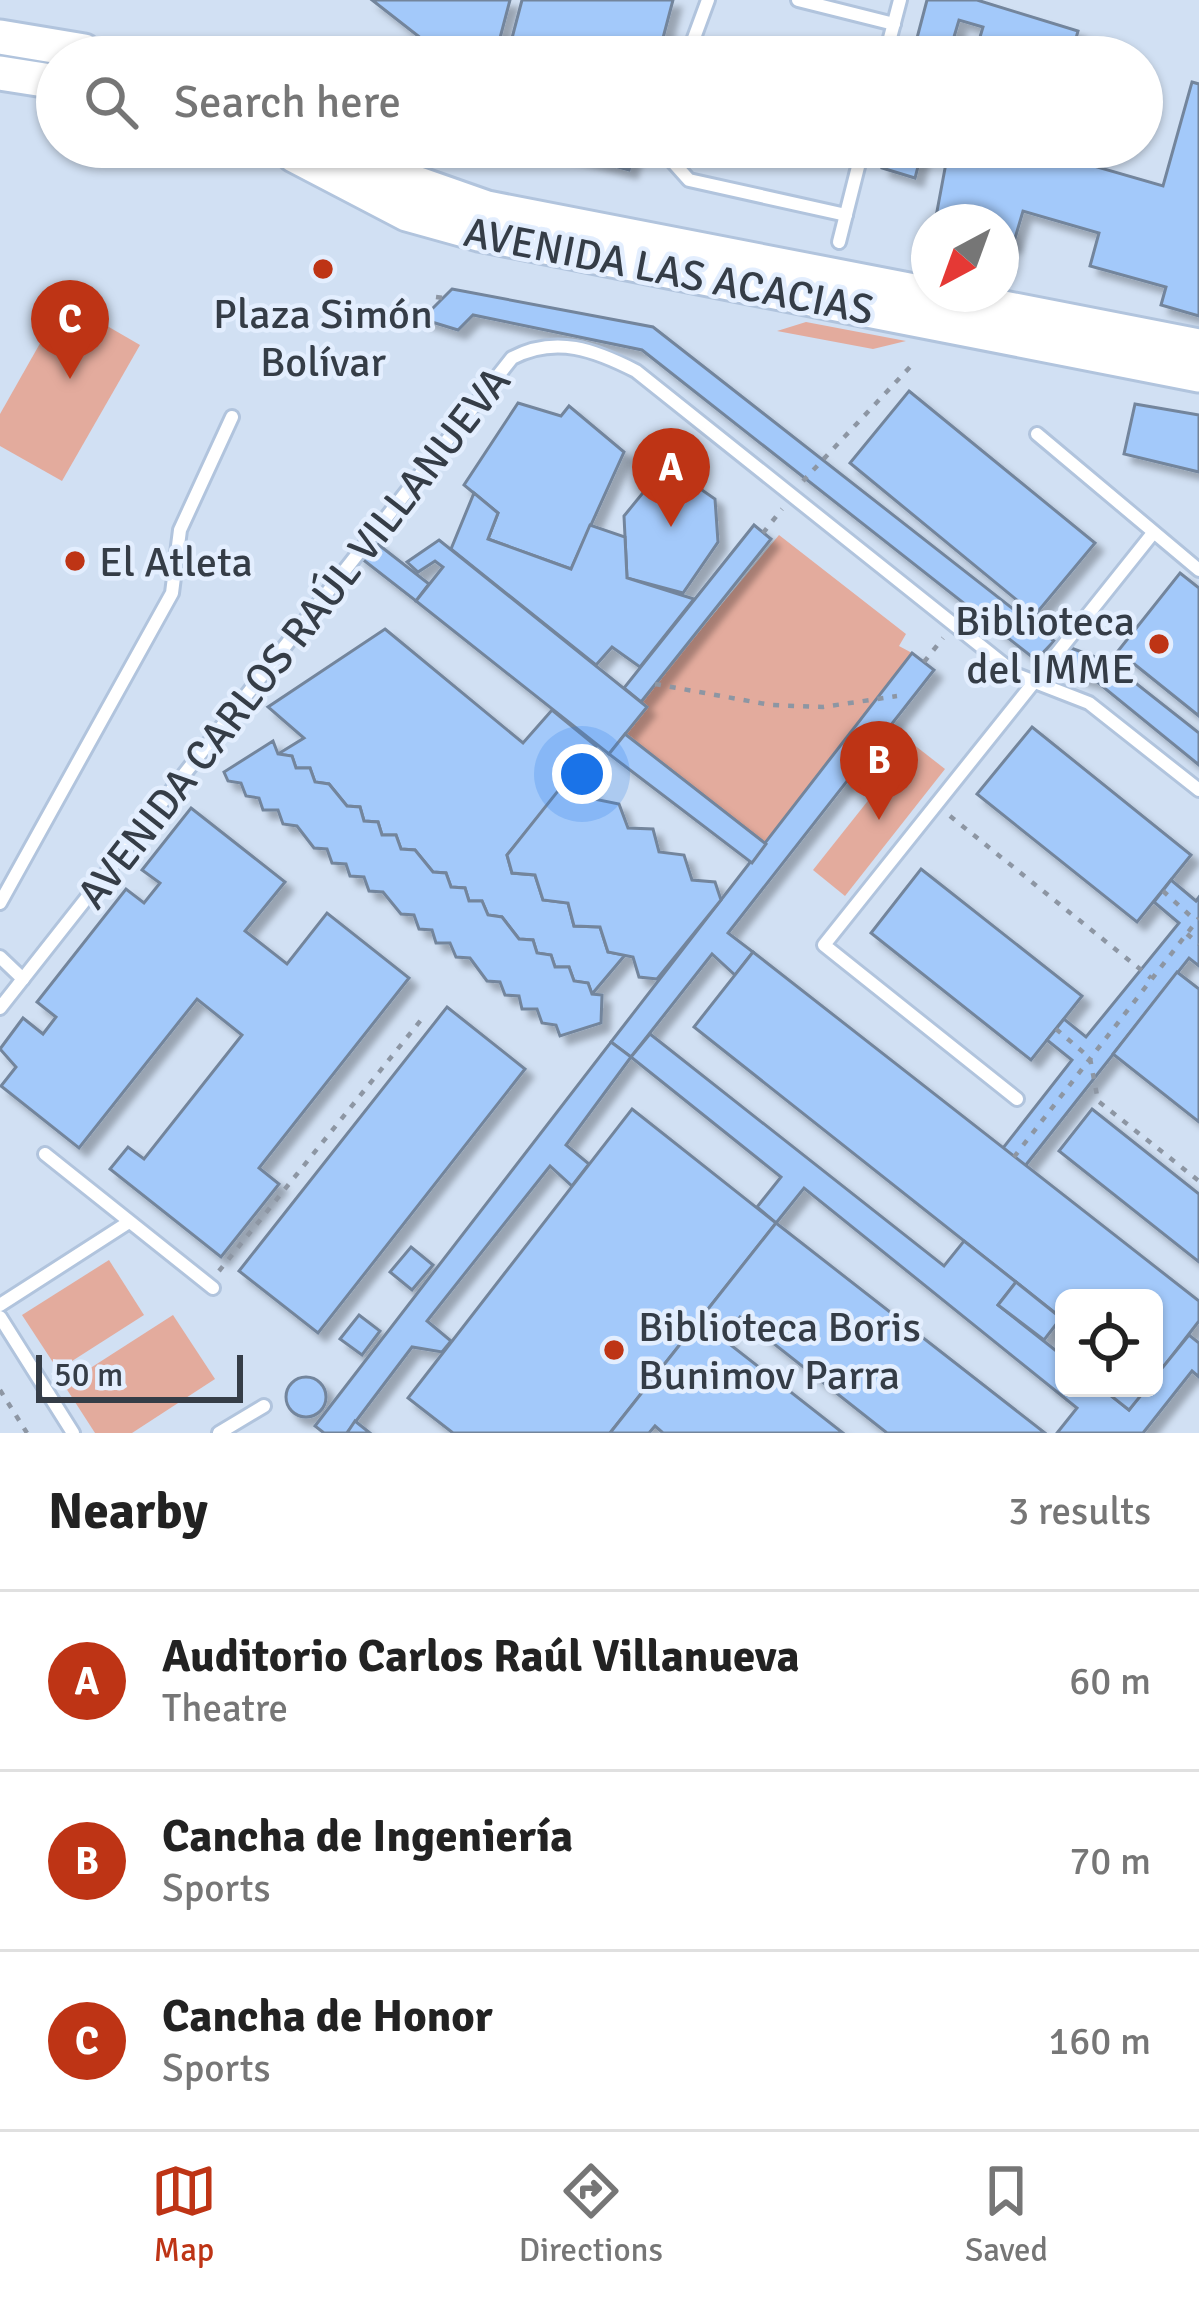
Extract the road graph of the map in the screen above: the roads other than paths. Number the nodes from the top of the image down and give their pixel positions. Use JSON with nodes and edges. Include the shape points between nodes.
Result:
{"nodes":[{"id":1,"x":708,"y":0,"type":"edge"},
{"id":2,"x":798,"y":0,"type":"edge"},
{"id":3,"x":900,"y":0,"type":"edge"},
{"id":4,"x":894,"y":24,"type":"junction"},
{"id":5,"x":695,"y":36,"type":"edge"},
{"id":6,"x":891,"y":36,"type":"edge"},
{"id":7,"x":0,"y":37,"type":"edge"},
{"id":8,"x":36,"y":43,"type":"edge"},
{"id":9,"x":0,"y":73,"type":"edge"},
{"id":10,"x":36,"y":79,"type":"edge"},
{"id":11,"x":319,"y":168,"type":"edge"},
{"id":12,"x":386,"y":168,"type":"edge"},
{"id":13,"x":678,"y":168,"type":"edge"},
{"id":14,"x":858,"y":168,"type":"edge"},
{"id":15,"x":846,"y":215,"type":"junction"},
{"id":16,"x":839,"y":242,"type":"dead end"},
{"id":17,"x":911,"y":290,"type":"edge"},
{"id":18,"x":1019,"y":311,"type":"edge"},
{"id":19,"x":1199,"y":346,"type":"edge"},
{"id":20,"x":1199,"y":374,"type":"edge"},
{"id":21,"x":232,"y":417,"type":"dead end"},
{"id":22,"x":1036,"y":434,"type":"dead end"},
{"id":23,"x":1153,"y":532,"type":"junction"},
{"id":24,"x":1199,"y":570,"type":"edge"},
{"id":25,"x":1030,"y":684,"type":"junction"},
{"id":26,"x":1199,"y":790,"type":"edge"},
{"id":27,"x":0,"y":903,"type":"edge"},
{"id":28,"x":0,"y":957,"type":"edge"},
{"id":29,"x":23,"y":979,"type":"junction"},
{"id":30,"x":0,"y":1008,"type":"edge"},
{"id":31,"x":1017,"y":1099,"type":"dead end"},
{"id":32,"x":45,"y":1154,"type":"dead end"},
{"id":33,"x":129,"y":1222,"type":"junction"},
{"id":34,"x":210,"y":1286,"type":"road end"},
{"id":35,"x":0,"y":1305,"type":"edge"},
{"id":36,"x":0,"y":1317,"type":"edge"},
{"id":37,"x":264,"y":1406,"type":"dead end"},
{"id":38,"x":73,"y":1433,"type":"edge"},
{"id":39,"x":219,"y":1433,"type":"edge"}],
"edges":[{"from":1,"to":5,"type":"lane"},
{"from":2,"to":4,"type":"lane"},
{"from":3,"to":4,"type":"lane"},
{"from":4,"to":6,"type":"lane"},
{"from":7,"to":8,"type":"main road"},
{"from":9,"to":10,"type":"main road"},
{"from":11,"to":20,"type":"main road","name":"AVENIDA LAS ACACIAS","via":[[406,214],[479,234]]},
{"from":12,"to":17,"type":"main road","name":"AVENIDA LAS ACACIAS","via":[[487,208]]},
{"from":13,"to":15,"type":"lane","via":[[689,180]]},
{"from":14,"to":15,"type":"lane"},
{"from":15,"to":16,"type":"lane"},
{"from":18,"to":19,"type":"main road","name":"AVENIDA LAS ACACIAS"},
{"from":21,"to":27,"type":"lane","via":[[180,530],[172,593]]},
{"from":22,"to":23,"type":"lane"},
{"from":23,"to":24,"type":"lane"},
{"from":23,"to":25,"type":"lane"},
{"from":25,"to":26,"type":"lane","name":"AVENIDA CARLOS RAÚL VILLANUEVA","via":[[1089,703]]},
{"from":25,"to":29,"type":"lane","name":"AVENIDA CARLOS RAÚL VILLANUEVA","via":[[636,371],[551,344],[512,358]]},
{"from":25,"to":31,"type":"lane","via":[[824,945]]},
{"from":28,"to":29,"type":"lane"},
{"from":29,"to":30,"type":"lane","name":"AVENIDA CARLOS RAÚL VILLANUEVA"},
{"from":32,"to":33,"type":"lane"},
{"from":33,"to":34,"type":"lane"},
{"from":33,"to":35,"type":"lane"},
{"from":36,"to":38,"type":"lane"},
{"from":37,"to":39,"type":"lane"}]}
